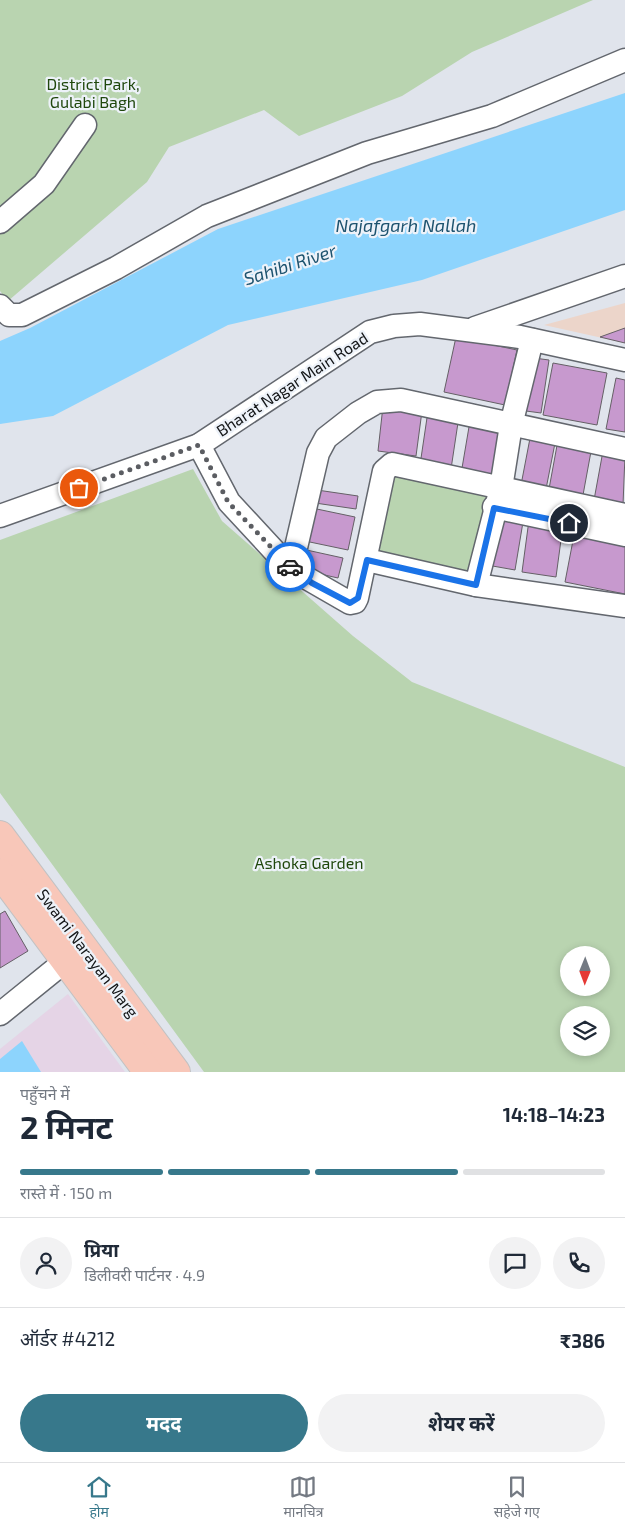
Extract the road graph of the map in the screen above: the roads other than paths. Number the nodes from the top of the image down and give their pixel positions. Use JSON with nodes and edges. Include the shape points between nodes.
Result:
{"nodes":[{"id":1,"x":625,"y":60,"type":"edge"},
{"id":2,"x":85,"y":124,"type":"dead end"},
{"id":3,"x":0,"y":222,"type":"edge"},
{"id":4,"x":625,"y":276,"type":"edge"},
{"id":5,"x":5,"y":311,"type":"edge"},
{"id":6,"x":469,"y":330,"type":"junction"},
{"id":7,"x":532,"y":340,"type":"junction"},
{"id":8,"x":625,"y":360,"type":"edge"},
{"id":9,"x":511,"y":425,"type":"junction"},
{"id":10,"x":199,"y":445,"type":"junction"},
{"id":11,"x":625,"y":449,"type":"edge"},
{"id":12,"x":498,"y":498,"type":"junction"},
{"id":13,"x":625,"y":515,"type":"edge"},
{"id":14,"x":0,"y":516,"type":"edge"},
{"id":15,"x":625,"y":535,"type":"edge"},
{"id":16,"x":367,"y":560,"type":"junction"},
{"id":17,"x":291,"y":569,"type":"junction"},
{"id":18,"x":476,"y":585,"type":"junction"},
{"id":19,"x":625,"y":606,"type":"edge"},
{"id":20,"x":0,"y":835,"type":"edge"},
{"id":21,"x":5,"y":888,"type":"edge"},
{"id":22,"x":74,"y":954,"type":"junction"},
{"id":23,"x":0,"y":1014,"type":"edge"},
{"id":24,"x":148,"y":1072,"type":"edge"},
{"id":25,"x":176,"y":1072,"type":"edge"}],
"edges":[{"from":1,"to":5,"type":"street","via":[[492,116],[367,154],[207,216],[116,268],[22,315]]},
{"from":2,"to":3,"type":"street","via":[[36,192]]},
{"from":4,"to":6,"type":"street"},
{"from":6,"to":7,"type":"street","name":"Bharat Nagar Main Road"},
{"from":6,"to":10,"type":"street","name":"Bharat Nagar Main Road","via":[[420,324],[370,332]]},
{"from":7,"to":8,"type":"street","name":"Bharat Nagar Main Road"},
{"from":7,"to":9,"type":"street"},
{"from":9,"to":11,"type":"street"},
{"from":9,"to":12,"type":"street"},
{"from":9,"to":17,"type":"street","via":[[401,400],[377,402],[358,413],[326,438],[318,453]]},
{"from":10,"to":14,"type":"street","name":"Bharat Nagar Main Road"},
{"from":10,"to":17,"type":"street","via":[[228,502]]},
{"from":12,"to":13,"type":"street"},
{"from":12,"to":15,"type":"street"},
{"from":12,"to":16,"type":"street","via":[[392,464],[387,466]]},
{"from":12,"to":18,"type":"street"},
{"from":16,"to":17,"type":"street","via":[[358,598],[350,603]]},
{"from":16,"to":18,"type":"street"},
{"from":18,"to":19,"type":"street"},
{"from":20,"to":22,"type":"main road","name":"Swami Narayan Marg"},
{"from":21,"to":22,"type":"main road","name":"Swami Narayan Marg"},
{"from":22,"to":23,"type":"street"},
{"from":22,"to":24,"type":"main road","name":"Swami Narayan Marg"},
{"from":22,"to":25,"type":"main road","name":"Swami Narayan Marg"}]}
